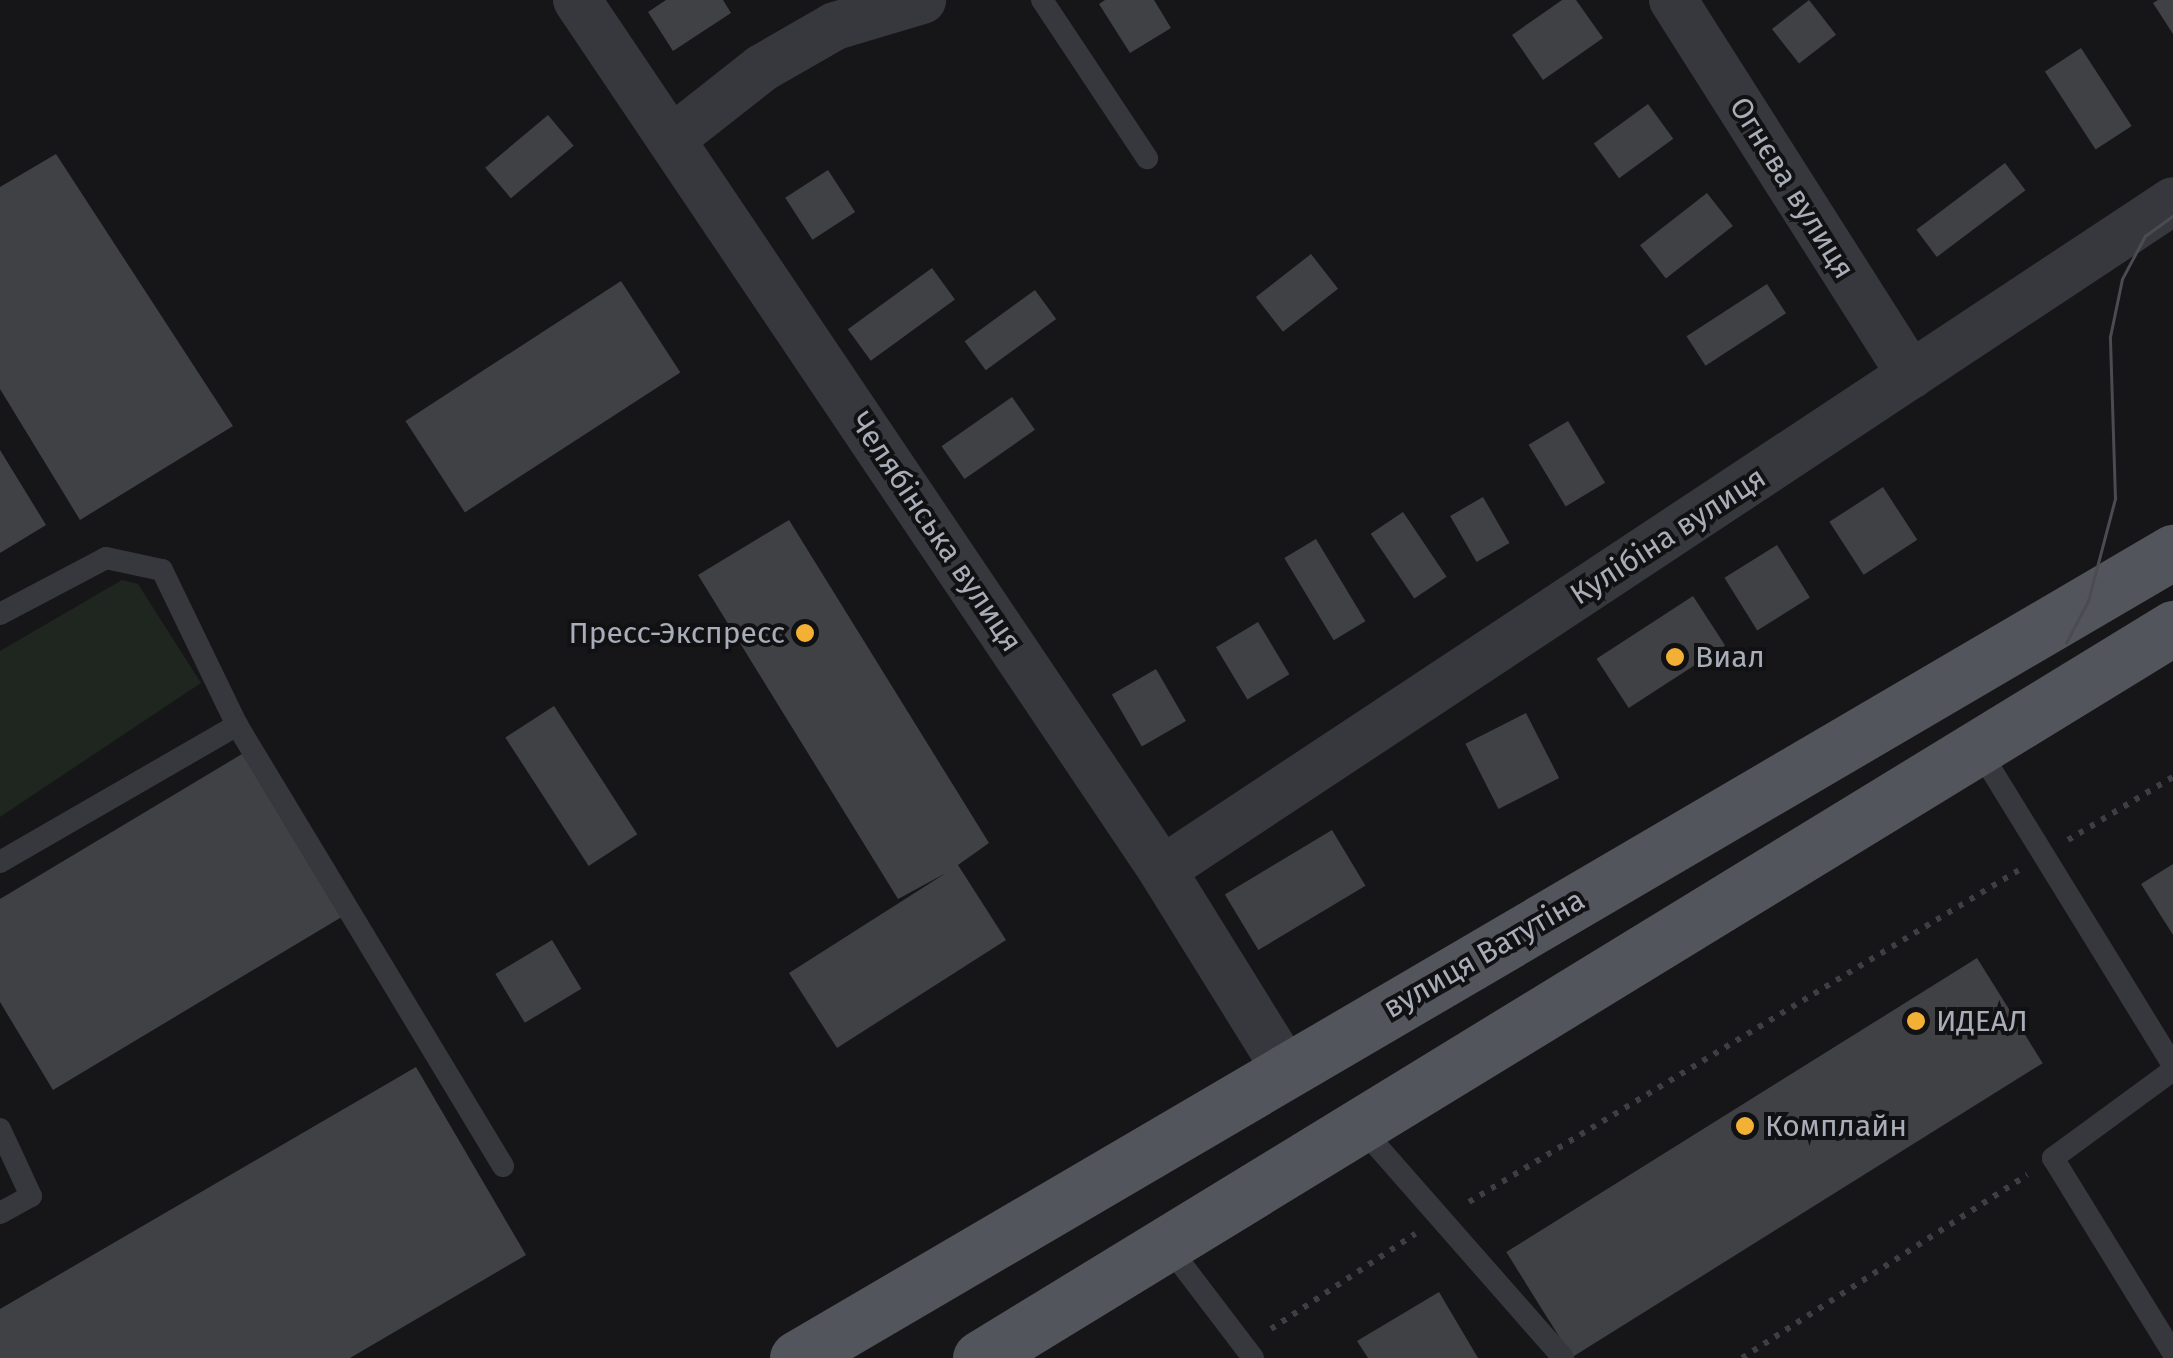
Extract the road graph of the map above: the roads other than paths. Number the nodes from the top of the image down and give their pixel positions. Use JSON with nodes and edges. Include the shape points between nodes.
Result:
{"nodes":[{"id":1,"x":577,"y":0,"type":"edge"},
{"id":2,"x":922,"y":0,"type":"edge"},
{"id":3,"x":1042,"y":0,"type":"edge"},
{"id":4,"x":1673,"y":0,"type":"edge"},
{"id":5,"x":674,"y":138,"type":"junction"},
{"id":6,"x":1147,"y":158,"type":"dead end"},
{"id":7,"x":2173,"y":201,"type":"edge"},
{"id":8,"x":1912,"y":376,"type":"junction"},
{"id":9,"x":2173,"y":552,"type":"edge"},
{"id":10,"x":0,"y":614,"type":"edge"},
{"id":11,"x":2173,"y":628,"type":"edge"},
{"id":12,"x":237,"y":725,"type":"junction"},
{"id":13,"x":1976,"y":746,"type":"junction"},
{"id":14,"x":0,"y":862,"type":"edge"},
{"id":15,"x":1162,"y":870,"type":"junction"},
{"id":16,"x":2173,"y":1067,"type":"edge"},
{"id":17,"x":1286,"y":1070,"type":"junction"},
{"id":18,"x":0,"y":1129,"type":"edge"},
{"id":19,"x":1363,"y":1130,"type":"junction"},
{"id":20,"x":503,"y":1166,"type":"dead end"},
{"id":21,"x":0,"y":1214,"type":"edge"},
{"id":22,"x":1167,"y":1245,"type":"junction"},
{"id":23,"x":1249,"y":1352,"type":"edge"},
{"id":24,"x":2173,"y":1353,"type":"edge"},
{"id":25,"x":797,"y":1358,"type":"edge"},
{"id":26,"x":980,"y":1358,"type":"edge"},
{"id":27,"x":1563,"y":1358,"type":"edge"}],
"edges":[{"from":1,"to":5,"type":"street","name":"Челябінська вулиця"},
{"from":2,"to":5,"type":"street","via":[[835,26],[762,68]]},
{"from":3,"to":6,"type":"lane"},
{"from":4,"to":8,"type":"street","name":"Огнєва вулиця"},
{"from":5,"to":15,"type":"street","name":"Челябінська вулиця"},
{"from":7,"to":8,"type":"street","name":"Кулібіна вулиця"},
{"from":8,"to":15,"type":"street","name":"Кулібіна вулиця"},
{"from":9,"to":17,"type":"main road","name":"вулиця Ватутіна"},
{"from":10,"to":12,"type":"lane","via":[[106,558],[162,570]]},
{"from":11,"to":13,"type":"main road"},
{"from":12,"to":14,"type":"lane"},
{"from":12,"to":20,"type":"lane"},
{"from":13,"to":16,"type":"lane"},
{"from":13,"to":19,"type":"main road"},
{"from":15,"to":17,"type":"street","name":"Челябінська вулиця"},
{"from":16,"to":24,"type":"lane","via":[[2053,1158]]},
{"from":17,"to":25,"type":"main road","name":"вулиця Ватутіна"},
{"from":18,"to":21,"type":"lane","via":[[31,1196]]},
{"from":19,"to":22,"type":"main road"},
{"from":19,"to":27,"type":"lane"},
{"from":22,"to":23,"type":"lane"},
{"from":22,"to":26,"type":"main road"}]}
